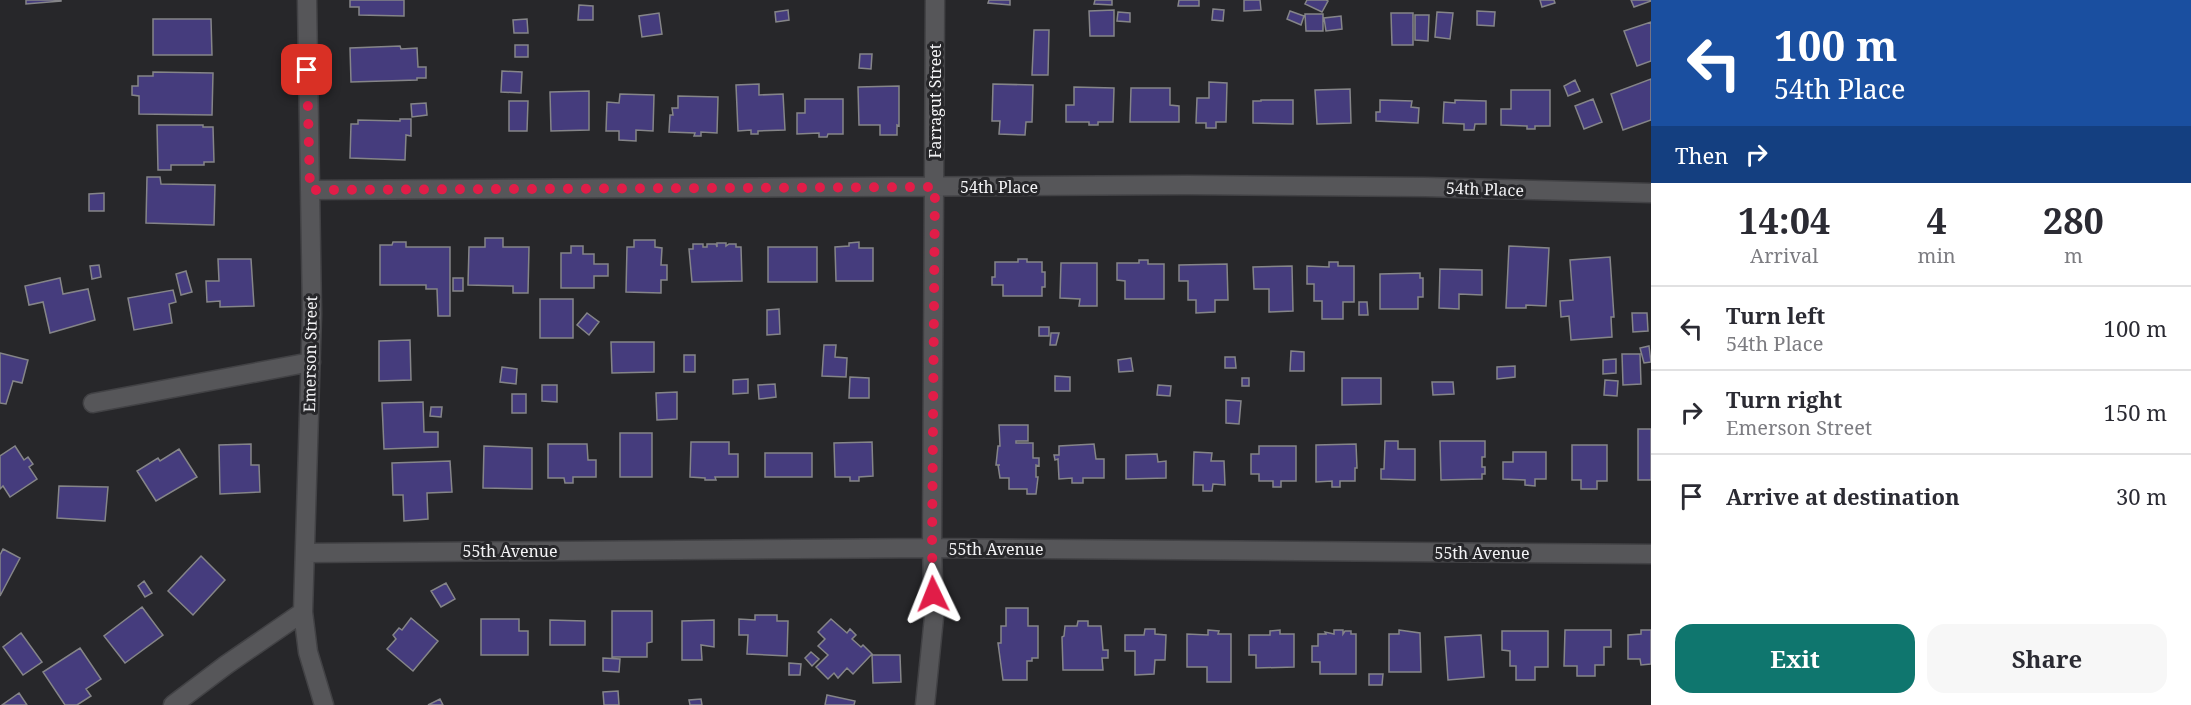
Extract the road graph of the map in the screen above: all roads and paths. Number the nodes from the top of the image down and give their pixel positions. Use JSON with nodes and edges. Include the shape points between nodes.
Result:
{"nodes":[{"id":1,"x":307,"y":0,"type":"edge"},
{"id":2,"x":935,"y":0,"type":"edge"},
{"id":3,"x":935,"y":187,"type":"junction"},
{"id":4,"x":310,"y":190,"type":"junction"},
{"id":5,"x":1651,"y":193,"type":"edge"},
{"id":6,"x":311,"y":362,"type":"junction"},
{"id":7,"x":93,"y":403,"type":"dead end"},
{"id":8,"x":932,"y":548,"type":"junction"},
{"id":9,"x":306,"y":553,"type":"junction"},
{"id":10,"x":1651,"y":554,"type":"edge"},
{"id":11,"x":303,"y":612,"type":"junction"},
{"id":12,"x":173,"y":705,"type":"edge"},
{"id":13,"x":324,"y":705,"type":"edge"},
{"id":14,"x":925,"y":705,"type":"edge"}],
"edges":[{"from":1,"to":4,"type":"street","name":"Emerson Street"},
{"from":2,"to":3,"type":"street","name":"Farragut Street"},
{"from":3,"to":4,"type":"street","name":"54th Place"},
{"from":3,"to":5,"type":"street","name":"54th Place","via":[[1187,185]]},
{"from":3,"to":8,"type":"street","name":"Farragut Street"},
{"from":4,"to":6,"type":"street","name":"Emerson Street"},
{"from":6,"to":7,"type":"street"},
{"from":6,"to":9,"type":"street","name":"Emerson Street"},
{"from":8,"to":9,"type":"street","name":"55th Avenue"},
{"from":8,"to":10,"type":"street","name":"55th Avenue"},
{"from":8,"to":14,"type":"street","name":"Farragut Street","via":[[934,617]]},
{"from":9,"to":11,"type":"street","name":"Emerson Street"},
{"from":11,"to":12,"type":"street"},
{"from":11,"to":13,"type":"street","name":"Emerson Street","via":[[308,652]]}]}
